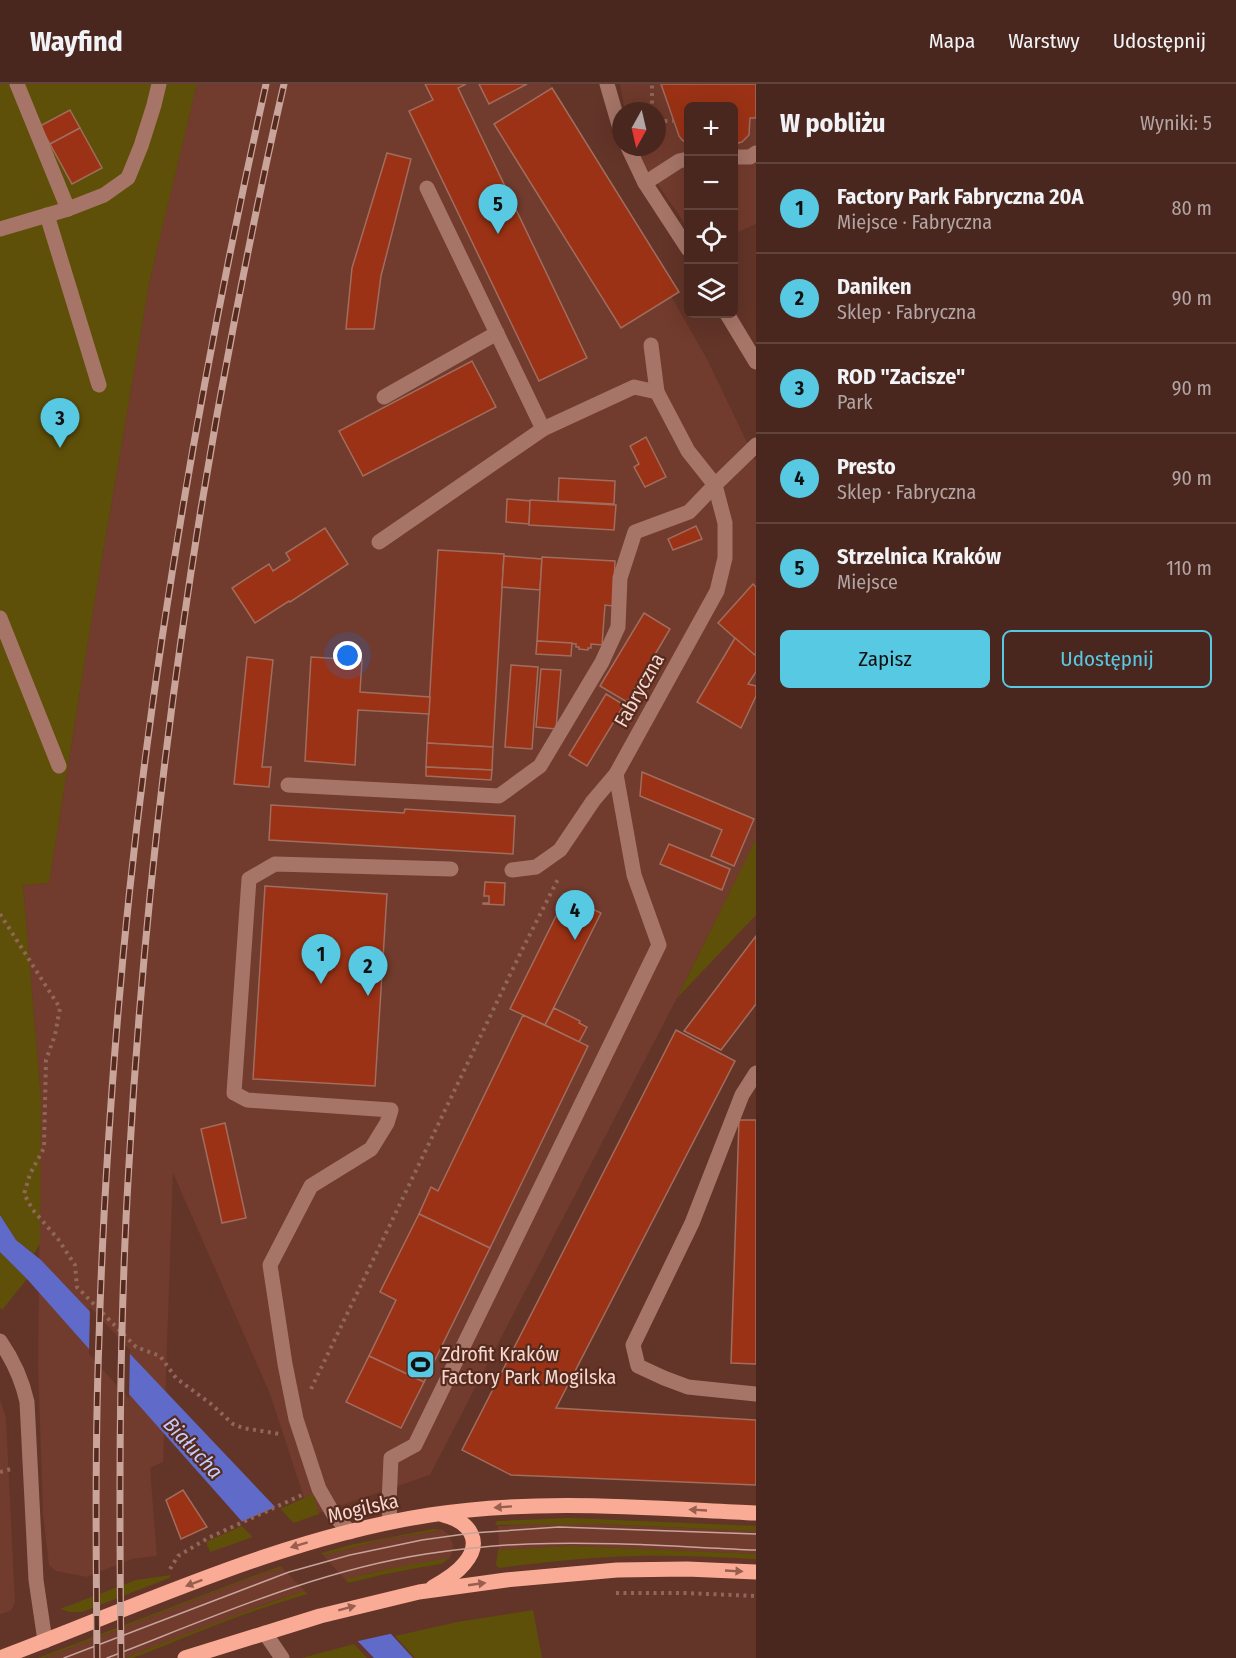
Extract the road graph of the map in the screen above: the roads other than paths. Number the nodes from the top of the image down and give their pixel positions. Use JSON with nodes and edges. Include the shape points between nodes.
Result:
{"nodes":[{"id":1,"x":17,"y":84,"type":"edge"},
{"id":2,"x":159,"y":84,"type":"edge"},
{"id":3,"x":607,"y":84,"type":"edge"},
{"id":4,"x":612,"y":102,"type":"edge"},
{"id":5,"x":756,"y":153,"type":"edge"},
{"id":6,"x":632,"y":156,"type":"edge"},
{"id":7,"x":738,"y":157,"type":"edge"},
{"id":8,"x":684,"y":160,"type":"edge"},
{"id":9,"x":645,"y":183,"type":"junction"},
{"id":10,"x":427,"y":188,"type":"dead end"},
{"id":11,"x":68,"y":209,"type":"junction"},
{"id":12,"x":47,"y":215,"type":"junction"},
{"id":13,"x":0,"y":229,"type":"edge"},
{"id":14,"x":684,"y":243,"type":"edge"},
{"id":15,"x":729,"y":318,"type":"edge"},
{"id":16,"x":497,"y":333,"type":"junction"},
{"id":17,"x":651,"y":345,"type":"dead end"},
{"id":18,"x":756,"y":362,"type":"edge"},
{"id":19,"x":99,"y":385,"type":"dead end"},
{"id":20,"x":657,"y":392,"type":"junction"},
{"id":21,"x":384,"y":397,"type":"dead end"},
{"id":22,"x":543,"y":429,"type":"junction"},
{"id":23,"x":756,"y":446,"type":"edge"},
{"id":24,"x":715,"y":485,"type":"junction"},
{"id":25,"x":379,"y":542,"type":"dead end"},
{"id":26,"x":0,"y":618,"type":"edge"},
{"id":27,"x":58,"y":766,"type":"dead end"},
{"id":28,"x":616,"y":774,"type":"junction"},
{"id":29,"x":288,"y":786,"type":"dead end"},
{"id":30,"x":451,"y":869,"type":"dead end"},
{"id":31,"x":512,"y":870,"type":"dead end"},
{"id":32,"x":756,"y":1073,"type":"edge"},
{"id":33,"x":749,"y":1096,"type":"edge"},
{"id":34,"x":0,"y":1341,"type":"edge"},
{"id":35,"x":756,"y":1394,"type":"edge"},
{"id":36,"x":756,"y":1513,"type":"edge"},
{"id":37,"x":430,"y":1515,"type":"junction"},
{"id":38,"x":390,"y":1522,"type":"junction"},
{"id":39,"x":350,"y":1532,"type":"junction"},
{"id":40,"x":756,"y":1572,"type":"edge"},
{"id":41,"x":416,"y":1593,"type":"junction"},
{"id":42,"x":265,"y":1633,"type":"junction"},
{"id":43,"x":45,"y":1641,"type":"junction"},
{"id":44,"x":0,"y":1658,"type":"edge"},
{"id":45,"x":185,"y":1658,"type":"edge"},
{"id":46,"x":282,"y":1658,"type":"edge"}],
"edges":[{"from":1,"to":11,"type":"street"},
{"from":2,"to":11,"type":"street","via":[[128,178],[104,195]]},
{"from":3,"to":4,"type":"street"},
{"from":5,"to":7,"type":"street"},
{"from":6,"to":9,"type":"street"},
{"from":8,"to":9,"type":"street"},
{"from":9,"to":14,"type":"street"},
{"from":10,"to":16,"type":"street"},
{"from":11,"to":12,"type":"street"},
{"from":12,"to":13,"type":"street"},
{"from":12,"to":19,"type":"street"},
{"from":15,"to":18,"type":"street"},
{"from":16,"to":21,"type":"street"},
{"from":16,"to":22,"type":"street"},
{"from":17,"to":20,"type":"street"},
{"from":20,"to":22,"type":"street","via":[[634,387]]},
{"from":20,"to":24,"type":"street","name":"Fabryczna","via":[[688,451]]},
{"from":22,"to":25,"type":"street"},
{"from":23,"to":24,"type":"street"},
{"from":24,"to":28,"type":"street","name":"Fabryczna","via":[[725,523],[725,558],[717,591]]},
{"from":24,"to":29,"type":"street","via":[[689,512],[635,531],[620,578],[618,627],[602,662],[540,766],[499,796]]},
{"from":26,"to":27,"type":"street"},
{"from":28,"to":31,"type":"street","name":"Fabryczna","via":[[560,850],[537,867]]},
{"from":28,"to":38,"type":"street","via":[[634,875],[659,945],[414,1445],[391,1458]]},
{"from":30,"to":39,"type":"street","via":[[275,864],[249,879],[234,1093],[247,1100],[391,1110],[371,1149],[311,1186],[270,1265],[296,1419],[319,1489],[334,1515]]},
{"from":32,"to":33,"type":"street"},
{"from":33,"to":35,"type":"street","via":[[633,1345],[638,1366],[664,1378],[688,1386]]},
{"from":34,"to":43,"type":"street","via":[[11,1356],[27,1402],[36,1580]]},
{"from":36,"to":37,"type":"main road","name":"Mogilska","one_way":true,"via":[[552,1505]]},
{"from":37,"to":38,"type":"main road","name":"Mogilska"},
{"from":37,"to":41,"type":"main road","via":[[446,1516],[465,1524],[472,1533],[471,1554],[453,1575]]},
{"from":38,"to":39,"type":"main road","name":"Mogilska"},
{"from":39,"to":43,"type":"main road","name":"Mogilska","one_way":true,"via":[[299,1545]]},
{"from":41,"to":40,"type":"main road","one_way":true,"via":[[617,1570]]},
{"from":42,"to":41,"type":"main road","one_way":true},
{"from":42,"to":45,"type":"main road"},
{"from":42,"to":46,"type":"street"},
{"from":43,"to":44,"type":"main road","name":"Mogilska"}]}
